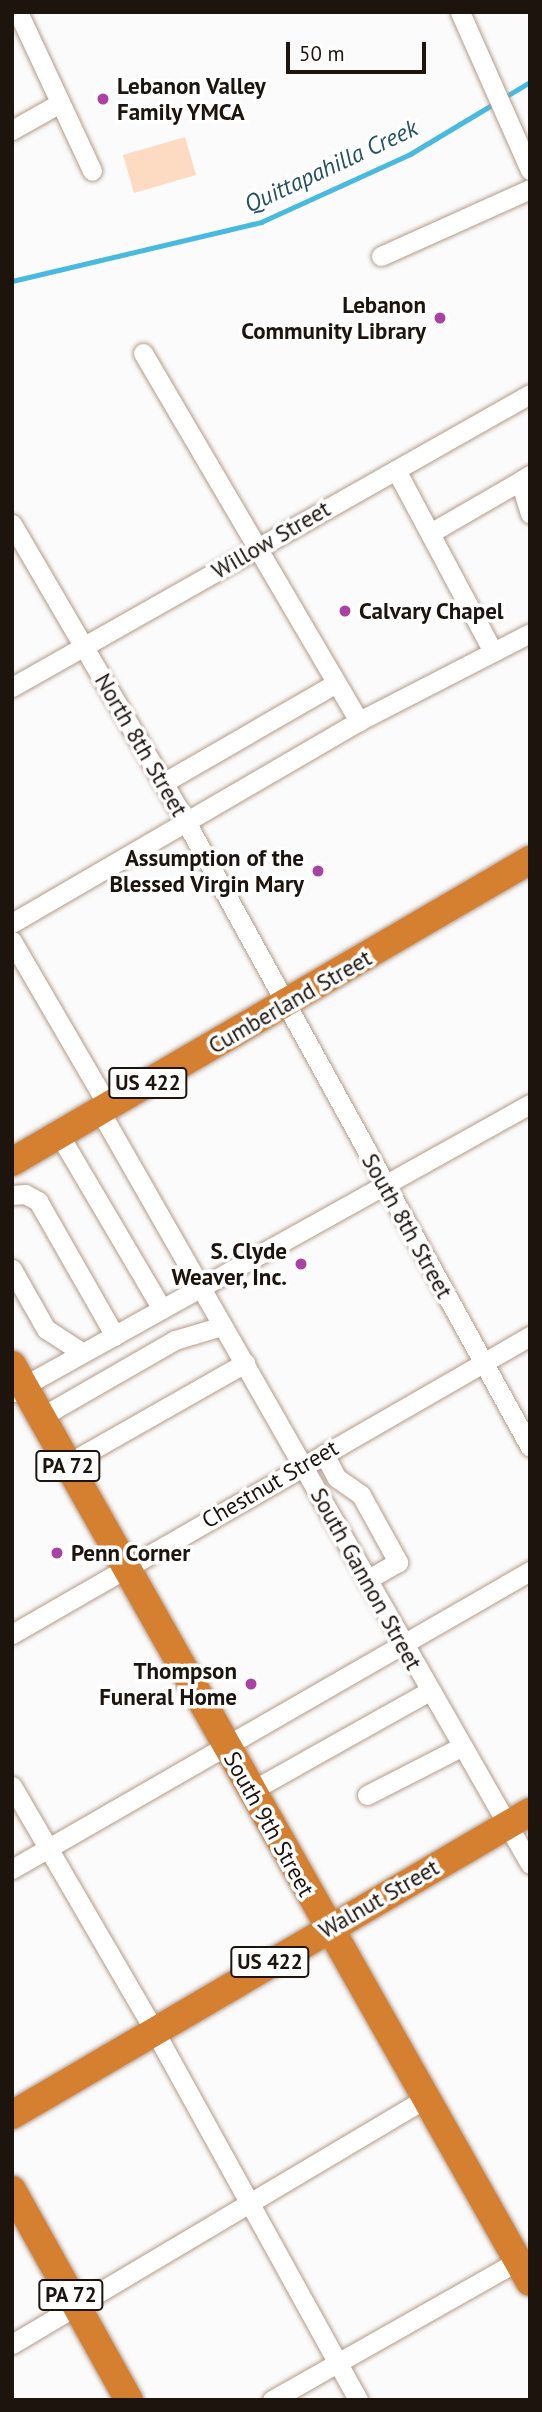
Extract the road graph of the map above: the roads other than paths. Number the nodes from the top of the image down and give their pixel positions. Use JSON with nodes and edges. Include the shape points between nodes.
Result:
{"nodes":[{"id":1,"x":18,"y":12,"type":"edge"},
{"id":2,"x":460,"y":12,"type":"edge"},
{"id":3,"x":60,"y":103,"type":"junction"},
{"id":4,"x":12,"y":130,"type":"edge"},
{"id":5,"x":528,"y":162,"type":"edge"},
{"id":6,"x":92,"y":171,"type":"dead end"},
{"id":7,"x":530,"y":189,"type":"edge"},
{"id":8,"x":381,"y":256,"type":"dead end"},
{"id":9,"x":143,"y":353,"type":"dead end"},
{"id":10,"x":530,"y":394,"type":"edge"},
{"id":11,"x":396,"y":470,"type":"junction"},
{"id":12,"x":525,"y":478,"type":"edge"},
{"id":13,"x":530,"y":514,"type":"edge"},
{"id":14,"x":12,"y":524,"type":"edge"},
{"id":15,"x":432,"y":532,"type":"junction"},
{"id":16,"x":258,"y":547,"type":"junction"},
{"id":17,"x":530,"y":633,"type":"edge"},
{"id":18,"x":83,"y":647,"type":"junction"},
{"id":19,"x":493,"y":652,"type":"junction"},
{"id":20,"x":337,"y":683,"type":"junction"},
{"id":21,"x":12,"y":687,"type":"edge"},
{"id":22,"x":359,"y":721,"type":"junction"},
{"id":23,"x":163,"y":783,"type":"junction"},
{"id":24,"x":186,"y":822,"type":"junction"},
{"id":25,"x":530,"y":860,"type":"edge"},
{"id":26,"x":12,"y":923,"type":"edge"},
{"id":27,"x":12,"y":941,"type":"edge"},
{"id":28,"x":285,"y":1005,"type":"junction"},
{"id":29,"x":530,"y":1104,"type":"edge"},
{"id":30,"x":104,"y":1109,"type":"junction"},
{"id":31,"x":60,"y":1136,"type":"junction"},
{"id":32,"x":12,"y":1162,"type":"edge"},
{"id":33,"x":386,"y":1186,"type":"junction"},
{"id":34,"x":12,"y":1195,"type":"edge"},
{"id":35,"x":12,"y":1269,"type":"edge"},
{"id":36,"x":201,"y":1288,"type":"junction"},
{"id":37,"x":162,"y":1310,"type":"junction"},
{"id":38,"x":222,"y":1326,"type":"junction"},
{"id":39,"x":116,"y":1336,"type":"junction"},
{"id":40,"x":530,"y":1336,"type":"edge"},
{"id":41,"x":83,"y":1353,"type":"junction"},
{"id":42,"x":245,"y":1363,"type":"junction"},
{"id":43,"x":481,"y":1363,"type":"junction"},
{"id":44,"x":16,"y":1381,"type":"edge"},
{"id":45,"x":41,"y":1417,"type":"junction"},
{"id":46,"x":530,"y":1447,"type":"edge"},
{"id":47,"x":324,"y":1454,"type":"junction"},
{"id":48,"x":67,"y":1464,"type":"junction"},
{"id":49,"x":303,"y":1465,"type":"junction"},
{"id":50,"x":124,"y":1567,"type":"junction"},
{"id":51,"x":530,"y":1571,"type":"edge"},
{"id":52,"x":367,"y":1580,"type":"junction"},
{"id":53,"x":12,"y":1634,"type":"edge"},
{"id":54,"x":402,"y":1644,"type":"junction"},
{"id":55,"x":429,"y":1691,"type":"junction"},
{"id":56,"x":225,"y":1745,"type":"junction"},
{"id":57,"x":461,"y":1747,"type":"junction"},
{"id":58,"x":12,"y":1786,"type":"edge"},
{"id":59,"x":251,"y":1791,"type":"junction"},
{"id":60,"x":367,"y":1795,"type":"dead end"},
{"id":61,"x":518,"y":1819,"type":"edge"},
{"id":62,"x":46,"y":1849,"type":"junction"},
{"id":63,"x":530,"y":1864,"type":"edge"},
{"id":64,"x":12,"y":1869,"type":"edge"},
{"id":65,"x":328,"y":1928,"type":"junction"},
{"id":66,"x":154,"y":2030,"type":"junction"},
{"id":67,"x":427,"y":2098,"type":"junction"},
{"id":68,"x":12,"y":2115,"type":"edge"},
{"id":69,"x":12,"y":2190,"type":"edge"},
{"id":70,"x":246,"y":2203,"type":"junction"},
{"id":71,"x":524,"y":2271,"type":"edge"},
{"id":72,"x":77,"y":2305,"type":"junction"},
{"id":73,"x":12,"y":2344,"type":"edge"},
{"id":74,"x":337,"y":2362,"type":"junction"},
{"id":75,"x":129,"y":2400,"type":"edge"},
{"id":76,"x":272,"y":2400,"type":"edge"},
{"id":77,"x":358,"y":2400,"type":"edge"}],
"edges":[{"from":1,"to":3,"type":"street"},
{"from":2,"to":5,"type":"street"},
{"from":3,"to":4,"type":"street"},
{"from":3,"to":6,"type":"street"},
{"from":7,"to":8,"type":"street"},
{"from":9,"to":16,"type":"street"},
{"from":10,"to":11,"type":"street","name":"Willow Street"},
{"from":11,"to":15,"type":"street"},
{"from":11,"to":16,"type":"street","name":"Willow Street"},
{"from":12,"to":13,"type":"street"},
{"from":12,"to":15,"type":"street"},
{"from":14,"to":18,"type":"street","name":"North 8th Street"},
{"from":15,"to":19,"type":"street"},
{"from":16,"to":18,"type":"street","name":"Willow Street"},
{"from":16,"to":20,"type":"street"},
{"from":17,"to":19,"type":"street"},
{"from":18,"to":21,"type":"street","name":"Willow Street"},
{"from":18,"to":23,"type":"street","name":"North 8th Street"},
{"from":19,"to":22,"type":"street"},
{"from":20,"to":22,"type":"street"},
{"from":20,"to":23,"type":"street"},
{"from":22,"to":24,"type":"street"},
{"from":23,"to":24,"type":"street","name":"North 8th Street"},
{"from":24,"to":26,"type":"street"},
{"from":24,"to":28,"type":"street","name":"North 8th Street"},
{"from":25,"to":28,"type":"highway","name":"Cumberland Street","number":"US 422"},
{"from":27,"to":30,"type":"street","name":"South Gannon Street"},
{"from":28,"to":30,"type":"highway","name":"Cumberland Street","number":"US 422"},
{"from":28,"to":33,"type":"street","name":"South 8th Street"},
{"from":29,"to":33,"type":"street"},
{"from":30,"to":31,"type":"highway","name":"Cumberland Street","number":"US 422"},
{"from":30,"to":36,"type":"street","name":"South Gannon Street"},
{"from":31,"to":32,"type":"highway","name":"Cumberland Street","number":"US 422"},
{"from":31,"to":37,"type":"street"},
{"from":33,"to":36,"type":"street"},
{"from":33,"to":43,"type":"street","name":"South 8th Street"},
{"from":34,"to":39,"type":"street","via":[[25,1194],[38,1202]]},
{"from":35,"to":41,"type":"street","via":[[46,1329]]},
{"from":36,"to":37,"type":"street"},
{"from":36,"to":38,"type":"street","name":"South Gannon Street"},
{"from":37,"to":39,"type":"street"},
{"from":38,"to":42,"type":"street","name":"South Gannon Street"},
{"from":38,"to":45,"type":"street","via":[[175,1340]]},
{"from":39,"to":41,"type":"street"},
{"from":40,"to":43,"type":"street","name":"Chestnut Street"},
{"from":41,"to":44,"type":"street"},
{"from":42,"to":48,"type":"street"},
{"from":42,"to":49,"type":"street","name":"South Gannon Street"},
{"from":43,"to":46,"type":"street","name":"South 8th Street"},
{"from":43,"to":47,"type":"street","name":"Chestnut Street"},
{"from":44,"to":45,"type":"highway","name":"South 9th Street","number":"PA 72"},
{"from":45,"to":48,"type":"highway","name":"South 9th Street","number":"PA 72"},
{"from":47,"to":49,"type":"street","name":"Chestnut Street"},
{"from":47,"to":52,"type":"street","via":[[337,1478],[361,1495],[398,1562]]},
{"from":48,"to":50,"type":"highway","name":"South 9th Street","number":"PA 72"},
{"from":49,"to":50,"type":"street","name":"Chestnut Street"},
{"from":49,"to":52,"type":"street","name":"South Gannon Street"},
{"from":50,"to":53,"type":"street","name":"Chestnut Street"},
{"from":50,"to":56,"type":"highway","name":"South 9th Street","number":"PA 72"},
{"from":51,"to":54,"type":"street"},
{"from":52,"to":54,"type":"street","name":"South Gannon Street"},
{"from":54,"to":55,"type":"street","name":"South Gannon Street"},
{"from":54,"to":56,"type":"street"},
{"from":55,"to":57,"type":"street","name":"South Gannon Street"},
{"from":55,"to":59,"type":"street"},
{"from":56,"to":59,"type":"highway","name":"South 9th Street","number":"PA 72"},
{"from":56,"to":62,"type":"street"},
{"from":57,"to":60,"type":"street"},
{"from":57,"to":61,"type":"street","name":"South Gannon Street"},
{"from":58,"to":62,"type":"street"},
{"from":59,"to":65,"type":"highway","name":"South 9th Street","number":"PA 72"},
{"from":61,"to":63,"type":"street","name":"South Gannon Street"},
{"from":61,"to":65,"type":"highway","name":"Walnut Street","number":"US 422"},
{"from":62,"to":64,"type":"street"},
{"from":62,"to":66,"type":"street"},
{"from":65,"to":66,"type":"highway","name":"Walnut Street","number":"US 422"},
{"from":65,"to":67,"type":"highway","name":"South 9th Street","number":"PA 72"},
{"from":66,"to":68,"type":"highway","name":"Walnut Street","number":"US 422"},
{"from":66,"to":70,"type":"street"},
{"from":67,"to":70,"type":"street"},
{"from":67,"to":71,"type":"highway","name":"South 9th Street","number":"PA 72"},
{"from":69,"to":72,"type":"highway","number":"PA 72"},
{"from":70,"to":72,"type":"street"},
{"from":70,"to":74,"type":"street"},
{"from":71,"to":74,"type":"street"},
{"from":72,"to":73,"type":"street"},
{"from":72,"to":75,"type":"highway","number":"PA 72"},
{"from":74,"to":76,"type":"street"},
{"from":74,"to":77,"type":"street"}]}
